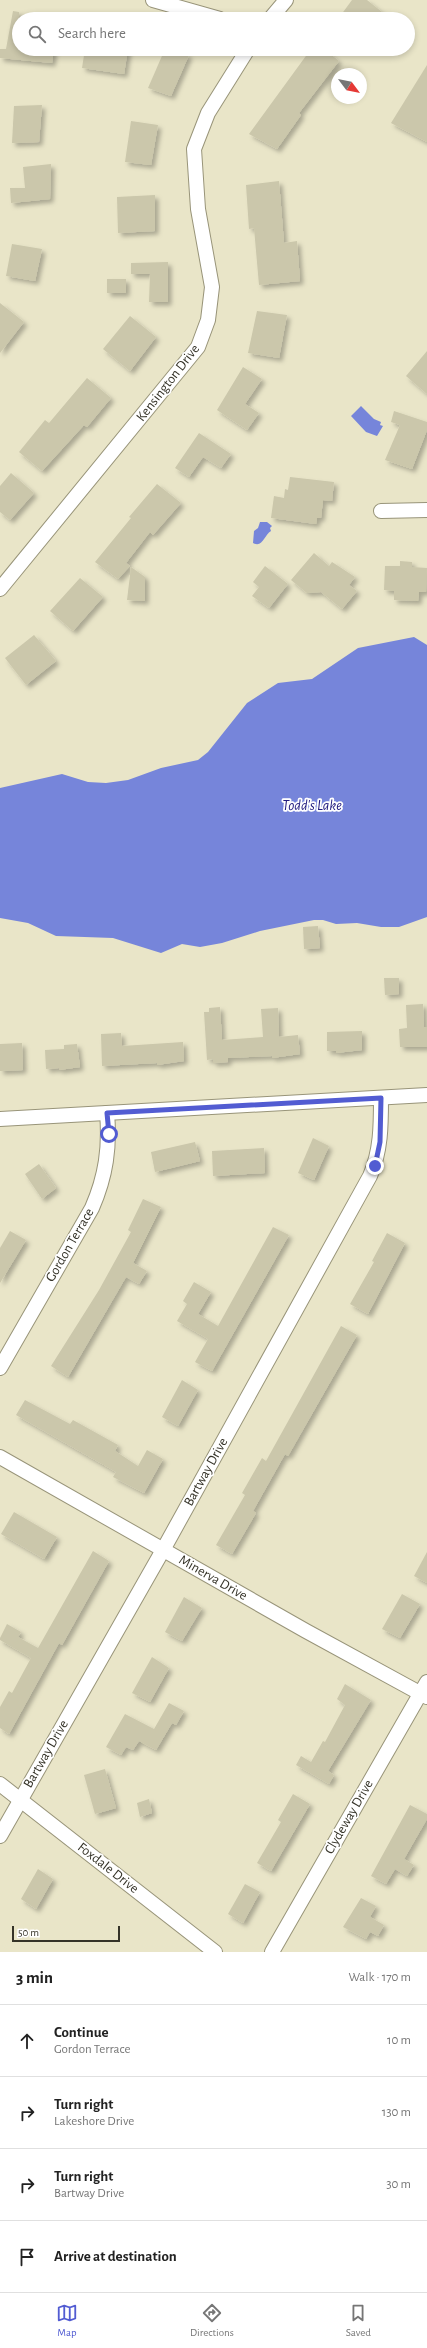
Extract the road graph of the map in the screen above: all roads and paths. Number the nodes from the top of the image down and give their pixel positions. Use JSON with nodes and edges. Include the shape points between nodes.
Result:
{"nodes":[{"id":1,"x":153,"y":0,"type":"edge"},
{"id":2,"x":286,"y":0,"type":"edge"},
{"id":3,"x":195,"y":12,"type":"edge"},
{"id":4,"x":276,"y":12,"type":"edge"},
{"id":5,"x":244,"y":56,"type":"edge"},
{"id":6,"x":427,"y":510,"type":"edge"},
{"id":7,"x":381,"y":511,"type":"dead end"},
{"id":8,"x":0,"y":589,"type":"edge"},
{"id":9,"x":427,"y":1095,"type":"edge"},
{"id":10,"x":381,"y":1098,"type":"junction"},
{"id":11,"x":107,"y":1113,"type":"junction"},
{"id":12,"x":0,"y":1119,"type":"edge"},
{"id":13,"x":0,"y":1368,"type":"edge"},
{"id":14,"x":0,"y":1457,"type":"edge"},
{"id":15,"x":163,"y":1550,"type":"junction"},
{"id":16,"x":425,"y":1691,"type":"edge"},
{"id":17,"x":0,"y":1784,"type":"edge"},
{"id":18,"x":21,"y":1800,"type":"junction"},
{"id":19,"x":0,"y":1836,"type":"edge"},
{"id":20,"x":215,"y":1952,"type":"edge"},
{"id":21,"x":272,"y":1952,"type":"edge"}],
"edges":[{"from":1,"to":3,"type":"street"},
{"from":2,"to":4,"type":"street"},
{"from":5,"to":8,"type":"street","name":"Kensington Drive","via":[[208,113],[194,150],[198,209],[212,287],[208,320],[198,347]]},
{"from":6,"to":7,"type":"street"},
{"from":9,"to":10,"type":"street"},
{"from":10,"to":11,"type":"street"},
{"from":10,"to":15,"type":"street","name":"Bartway Drive","via":[[379,1150],[370,1176]]},
{"from":11,"to":12,"type":"street"},
{"from":11,"to":13,"type":"street","name":"Gordon Terrace","via":[[108,1150],[100,1191]]},
{"from":14,"to":15,"type":"street","name":"Minerva Drive"},
{"from":15,"to":16,"type":"street","name":"Minerva Drive"},
{"from":15,"to":18,"type":"street","name":"Bartway Drive"},
{"from":16,"to":21,"type":"street","name":"Clydeway Drive"},
{"from":17,"to":18,"type":"street","name":"Foxdale Drive"},
{"from":18,"to":19,"type":"street","name":"Bartway Drive"},
{"from":18,"to":20,"type":"street","name":"Foxdale Drive"}]}
